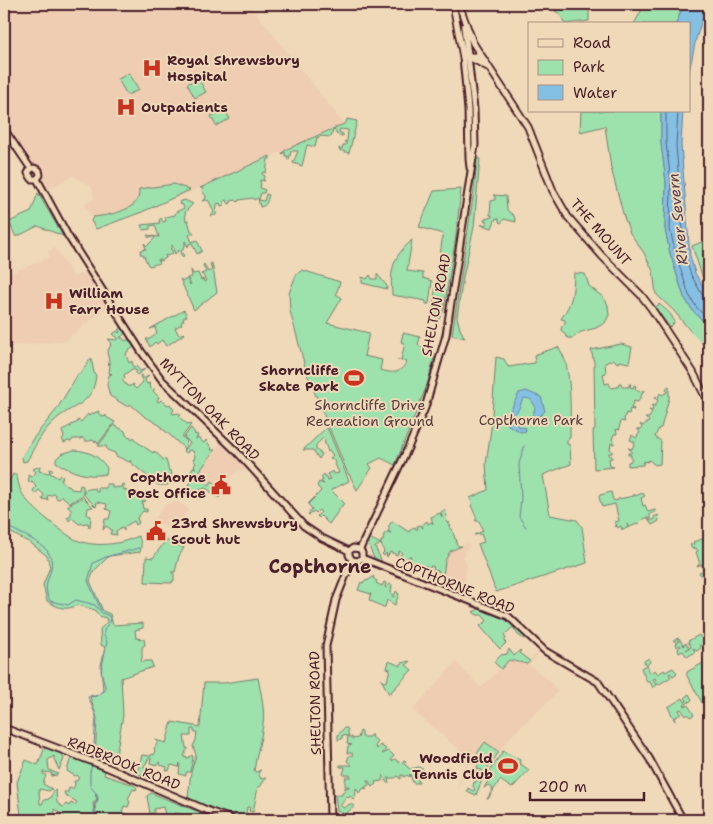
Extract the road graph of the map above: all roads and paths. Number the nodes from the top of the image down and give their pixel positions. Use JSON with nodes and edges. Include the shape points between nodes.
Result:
{"nodes":[{"id":1,"x":453,"y":4,"type":"edge"},
{"id":2,"x":461,"y":7,"type":"edge"},
{"id":3,"x":465,"y":56,"type":"junction"},
{"id":4,"x":483,"y":58,"type":"junction"},
{"id":5,"x":488,"y":68,"type":"junction"},
{"id":6,"x":4,"y":129,"type":"edge"},
{"id":7,"x":30,"y":169,"type":"junction"},
{"id":8,"x":37,"y":179,"type":"junction"},
{"id":9,"x":709,"y":404,"type":"edge"},
{"id":10,"x":360,"y":549,"type":"junction"},
{"id":11,"x":349,"y":552,"type":"junction"},
{"id":12,"x":362,"y":558,"type":"junction"},
{"id":13,"x":352,"y":560,"type":"junction"},
{"id":14,"x":4,"y":728,"type":"edge"},
{"id":15,"x":234,"y":820,"type":"edge"},
{"id":16,"x":330,"y":820,"type":"edge"},
{"id":17,"x":682,"y":820,"type":"edge"}],
"edges":[{"from":1,"to":3,"type":"main road"},
{"from":2,"to":3,"type":"main road","name":"SHELTON ROAD"},
{"from":2,"to":4,"type":"main road","name":"THE MOUNT","via":[[471,38]]},
{"from":3,"to":4,"type":"main road"},
{"from":3,"to":5,"type":"main road","name":"THE MOUNT"},
{"from":3,"to":10,"type":"main road","name":"SHELTON ROAD","via":[[471,171],[446,335],[425,408]]},
{"from":4,"to":5,"type":"main road","name":"THE MOUNT"},
{"from":5,"to":9,"type":"main road","name":"THE MOUNT","via":[[528,127],[553,191],[568,217],[651,308],[685,359]]},
{"from":6,"to":7,"type":"main road","name":"MYTTON OAK ROAD"},
{"from":7,"to":8,"type":"main road","name":"MYTTON OAK ROAD","via":[[29,177]]},
{"from":7,"to":8,"type":"main road","name":"MYTTON OAK ROAD","via":[[39,170]]},
{"from":8,"to":11,"type":"main road","name":"MYTTON OAK ROAD","via":[[68,236],[162,380],[238,453],[304,526]]},
{"from":10,"to":11,"type":"main road"},
{"from":10,"to":12,"type":"main road"},
{"from":11,"to":13,"type":"main road"},
{"from":12,"to":13,"type":"main road"},
{"from":12,"to":17,"type":"main road","name":"COPTHORNE ROAD","via":[[504,614],[545,651],[598,682],[649,758]]},
{"from":13,"to":16,"type":"main road","name":"SHELTON ROAD","via":[[336,600],[326,646]]},
{"from":14,"to":15,"type":"main road","name":"RADBROOK ROAD"}]}
